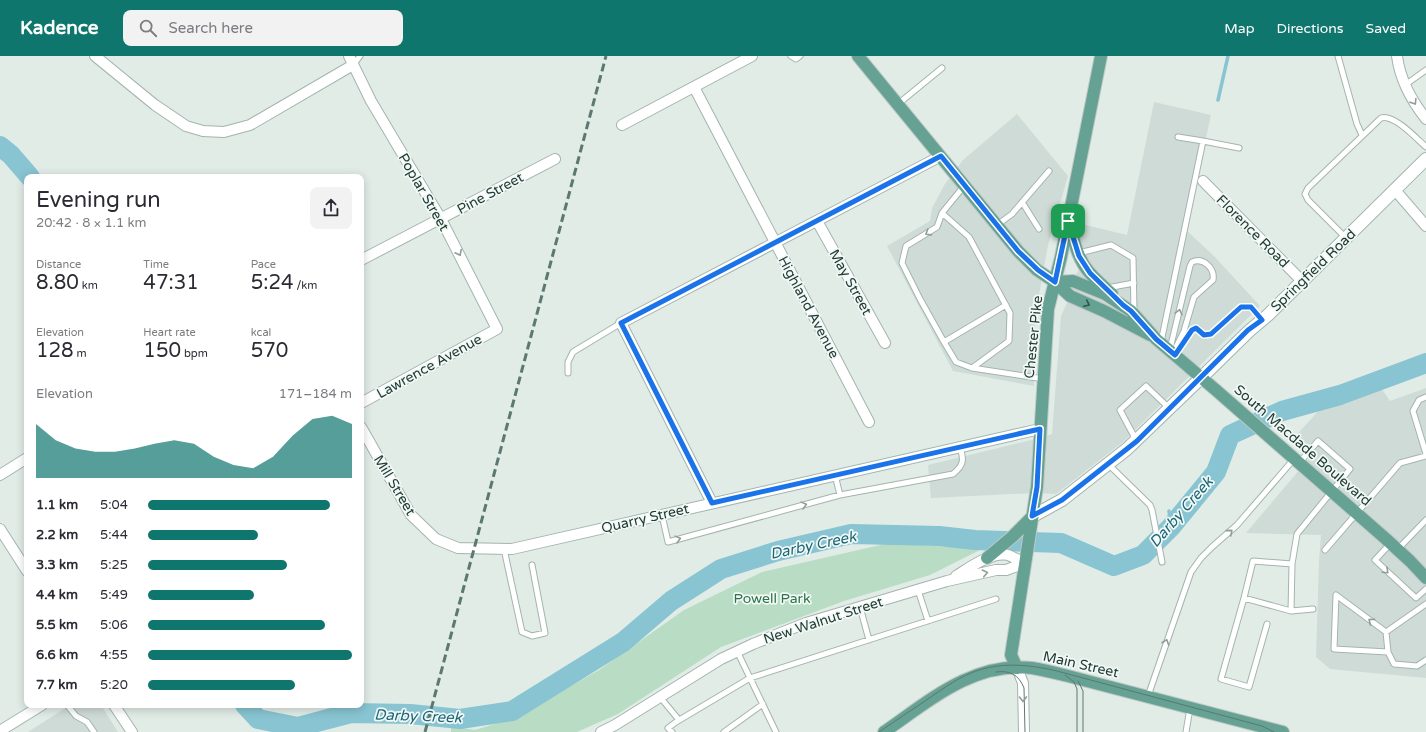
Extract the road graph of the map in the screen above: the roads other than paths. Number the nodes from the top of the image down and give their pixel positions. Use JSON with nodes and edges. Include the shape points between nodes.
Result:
{"nodes":[{"id":1,"x":95,"y":56,"type":"edge"},
{"id":2,"x":360,"y":56,"type":"edge"},
{"id":3,"x":752,"y":56,"type":"edge"},
{"id":4,"x":790,"y":56,"type":"edge"},
{"id":5,"x":800,"y":56,"type":"edge"},
{"id":6,"x":858,"y":56,"type":"edge"},
{"id":7,"x":1101,"y":56,"type":"edge"},
{"id":8,"x":1338,"y":56,"type":"edge"},
{"id":9,"x":1397,"y":56,"type":"edge"},
{"id":10,"x":351,"y":60,"type":"edge"},
{"id":11,"x":942,"y":68,"type":"dead end"},
{"id":12,"x":1426,"y":70,"type":"edge"},
{"id":13,"x":1405,"y":85,"type":"junction"},
{"id":14,"x":694,"y":86,"type":"junction"},
{"id":15,"x":898,"y":104,"type":"junction"},
{"id":16,"x":1426,"y":119,"type":"edge"},
{"id":17,"x":622,"y":124,"type":"dead end"},
{"id":18,"x":1362,"y":135,"type":"junction"},
{"id":19,"x":1178,"y":137,"type":"dead end"},
{"id":20,"x":1203,"y":141,"type":"junction"},
{"id":21,"x":1426,"y":147,"type":"edge"},
{"id":22,"x":1239,"y":148,"type":"dead end"},
{"id":23,"x":941,"y":156,"type":"junction"},
{"id":24,"x":555,"y":159,"type":"dead end"},
{"id":25,"x":1426,"y":159,"type":"edge"},
{"id":26,"x":1049,"y":171,"type":"dead end"},
{"id":27,"x":1203,"y":181,"type":"dead end"},
{"id":28,"x":964,"y":186,"type":"junction"},
{"id":29,"x":1395,"y":190,"type":"junction"},
{"id":30,"x":1022,"y":202,"type":"junction"},
{"id":31,"x":942,"y":213,"type":"junction"},
{"id":32,"x":441,"y":219,"type":"junction"},
{"id":33,"x":817,"y":221,"type":"junction"},
{"id":34,"x":1068,"y":221,"type":"junction"},
{"id":35,"x":997,"y":225,"type":"junction"},
{"id":36,"x":1426,"y":226,"type":"edge"},
{"id":37,"x":1039,"y":229,"type":"dead end"},
{"id":38,"x":1346,"y":238,"type":"junction"},
{"id":39,"x":776,"y":243,"type":"junction"},
{"id":40,"x":1078,"y":253,"type":"junction"},
{"id":41,"x":364,"y":258,"type":"edge"},
{"id":42,"x":1302,"y":281,"type":"junction"},
{"id":43,"x":1055,"y":282,"type":"junction"},
{"id":44,"x":1134,"y":283,"type":"junction"},
{"id":45,"x":1106,"y":288,"type":"junction"},
{"id":46,"x":1006,"y":305,"type":"junction"},
{"id":47,"x":1123,"y":305,"type":"junction"},
{"id":48,"x":1134,"y":314,"type":"junction"},
{"id":49,"x":1262,"y":320,"type":"junction"},
{"id":50,"x":621,"y":323,"type":"junction"},
{"id":51,"x":497,"y":329,"type":"joint"},
{"id":52,"x":944,"y":342,"type":"junction"},
{"id":53,"x":885,"y":343,"type":"dead end"},
{"id":54,"x":1167,"y":348,"type":"junction"},
{"id":55,"x":972,"y":368,"type":"junction"},
{"id":56,"x":568,"y":373,"type":"dead end"},
{"id":57,"x":1202,"y":377,"type":"junction"},
{"id":58,"x":1044,"y":379,"type":"junction"},
{"id":59,"x":1426,"y":397,"type":"edge"},
{"id":60,"x":364,"y":401,"type":"edge"},
{"id":61,"x":1169,"y":408,"type":"junction"},
{"id":62,"x":869,"y":422,"type":"dead end"},
{"id":63,"x":1040,"y":429,"type":"junction"},
{"id":64,"x":364,"y":431,"type":"edge"},
{"id":65,"x":1137,"y":441,"type":"junction"},
{"id":66,"x":960,"y":447,"type":"junction"},
{"id":67,"x":1426,"y":455,"type":"edge"},
{"id":68,"x":24,"y":460,"type":"edge"},
{"id":69,"x":1297,"y":461,"type":"junction"},
{"id":70,"x":1108,"y":464,"type":"junction"},
{"id":71,"x":0,"y":475,"type":"edge"},
{"id":72,"x":835,"y":475,"type":"junction"},
{"id":73,"x":1332,"y":491,"type":"junction"},
{"id":74,"x":840,"y":494,"type":"junction"},
{"id":75,"x":712,"y":503,"type":"junction"},
{"id":76,"x":1356,"y":513,"type":"junction"},
{"id":77,"x":662,"y":515,"type":"junction"},
{"id":78,"x":1032,"y":516,"type":"junction"},
{"id":79,"x":1426,"y":520,"type":"edge"},
{"id":80,"x":0,"y":529,"type":"edge"},
{"id":81,"x":1394,"y":546,"type":"junction"},
{"id":82,"x":458,"y":548,"type":"joint"},
{"id":83,"x":504,"y":549,"type":"junction"},
{"id":84,"x":1325,"y":550,"type":"dead end"},
{"id":85,"x":988,"y":558,"type":"junction"},
{"id":86,"x":1162,"y":562,"type":"dead end"},
{"id":87,"x":1025,"y":563,"type":"junction"},
{"id":88,"x":1292,"y":564,"type":"junction"},
{"id":89,"x":532,"y":565,"type":"dead end"},
{"id":90,"x":24,"y":566,"type":"edge"},
{"id":91,"x":1426,"y":578,"type":"edge"},
{"id":92,"x":947,"y":581,"type":"junction"},
{"id":93,"x":1426,"y":589,"type":"edge"},
{"id":94,"x":918,"y":590,"type":"junction"},
{"id":95,"x":1244,"y":598,"type":"junction"},
{"id":96,"x":996,"y":599,"type":"dead end"},
{"id":97,"x":1426,"y":604,"type":"edge"},
{"id":98,"x":860,"y":607,"type":"junction"},
{"id":99,"x":1313,"y":609,"type":"dead end"},
{"id":100,"x":1291,"y":611,"type":"junction"},
{"id":101,"x":928,"y":621,"type":"junction"},
{"id":102,"x":1267,"y":624,"type":"dead end"},
{"id":103,"x":1386,"y":632,"type":"junction"},
{"id":104,"x":869,"y":640,"type":"junction"},
{"id":105,"x":737,"y":651,"type":"junction"},
{"id":106,"x":1388,"y":652,"type":"junction"},
{"id":107,"x":1426,"y":660,"type":"edge"},
{"id":108,"x":1017,"y":668,"type":"junction"},
{"id":109,"x":750,"y":678,"type":"junction"},
{"id":110,"x":1148,"y":696,"type":"junction"},
{"id":111,"x":660,"y":697,"type":"junction"},
{"id":112,"x":763,"y":704,"type":"junction"},
{"id":113,"x":37,"y":708,"type":"edge"},
{"id":114,"x":69,"y":708,"type":"edge"},
{"id":115,"x":116,"y":708,"type":"edge"},
{"id":116,"x":1190,"y":708,"type":"junction"},
{"id":117,"x":679,"y":720,"type":"junction"},
{"id":118,"x":0,"y":731,"type":"edge"},
{"id":119,"x":94,"y":732,"type":"edge"},
{"id":120,"x":132,"y":732,"type":"edge"},
{"id":121,"x":601,"y":732,"type":"edge"},
{"id":122,"x":672,"y":732,"type":"edge"},
{"id":123,"x":724,"y":732,"type":"edge"},
{"id":124,"x":776,"y":732,"type":"edge"},
{"id":125,"x":884,"y":732,"type":"edge"},
{"id":126,"x":1024,"y":732,"type":"edge"},
{"id":127,"x":1186,"y":732,"type":"edge"},
{"id":128,"x":1283,"y":732,"type":"edge"}],
"edges":[{"from":1,"to":10,"type":"street","via":[[155,105],[186,126],[203,131],[224,132],[250,125]]},
{"from":2,"to":10,"type":"lane"},
{"from":3,"to":14,"type":"street"},
{"from":4,"to":5,"type":"lane","via":[[796,59]]},
{"from":6,"to":15,"type":"main road","name":"Chester Pike"},
{"from":7,"to":34,"type":"main road"},
{"from":8,"to":18,"type":"lane"},
{"from":9,"to":13,"type":"street"},
{"from":10,"to":32,"type":"street","name":"Poplar Street","via":[[371,101]]},
{"from":11,"to":15,"type":"lane"},
{"from":12,"to":13,"type":"lane"},
{"from":13,"to":16,"type":"street","one_way":true},
{"from":14,"to":17,"type":"street"},
{"from":14,"to":39,"type":"street","name":"Highland Avenue"},
{"from":15,"to":23,"type":"main road","name":"Chester Pike"},
{"from":18,"to":21,"type":"lane","via":[[1385,116],[1396,120]]},
{"from":18,"to":38,"type":"lane","via":[[1308,188],[1306,194],[1308,200]]},
{"from":19,"to":20,"type":"lane"},
{"from":20,"to":22,"type":"lane"},
{"from":20,"to":54,"type":"lane"},
{"from":23,"to":28,"type":"main road","name":"Chester Pike"},
{"from":23,"to":33,"type":"street"},
{"from":24,"to":32,"type":"street","name":"Pine Street"},
{"from":25,"to":29,"type":"main road","name":"Springfield Road"},
{"from":26,"to":30,"type":"lane"},
{"from":27,"to":42,"type":"street","name":"Florence Road"},
{"from":28,"to":31,"type":"lane"},
{"from":28,"to":35,"type":"main road","name":"Chester Pike"},
{"from":29,"to":36,"type":"street"},
{"from":29,"to":38,"type":"main road","name":"Springfield Road"},
{"from":30,"to":35,"type":"lane","via":[[1012,214]]},
{"from":30,"to":37,"type":"lane"},
{"from":31,"to":46,"type":"lane","via":[[969,237]]},
{"from":31,"to":52,"type":"lane","one_way":true,"via":[[937,227],[906,246],[902,263]]},
{"from":32,"to":41,"type":"street","name":"Pine Street"},
{"from":32,"to":51,"type":"street","name":"Poplar Street","one_way":true},
{"from":33,"to":39,"type":"street"},
{"from":33,"to":53,"type":"street","name":"May Street"},
{"from":34,"to":40,"type":"main road"},
{"from":34,"to":43,"type":"main road"},
{"from":35,"to":43,"type":"main road","name":"Chester Pike","via":[[1027,261]]},
{"from":38,"to":42,"type":"main road","name":"Springfield Road"},
{"from":39,"to":50,"type":"street"},
{"from":39,"to":62,"type":"street","name":"Highland Avenue"},
{"from":40,"to":44,"type":"lane","via":[[1111,245],[1133,258]]},
{"from":40,"to":45,"type":"main road","via":[[1090,273]]},
{"from":42,"to":49,"type":"main road","name":"Springfield Road"},
{"from":43,"to":47,"type":"main road","name":"South Macdade Boulevard","via":[[1073,281],[1105,294]]},
{"from":43,"to":54,"type":"main road","name":"South Macdade Boulevard","one_way":true,"via":[[1070,296],[1114,316]]},
{"from":43,"to":58,"type":"main road","name":"Chester Pike","via":[[1048,309]]},
{"from":44,"to":45,"type":"lane"},
{"from":44,"to":48,"type":"lane"},
{"from":45,"to":47,"type":"main road"},
{"from":46,"to":52,"type":"lane"},
{"from":46,"to":55,"type":"lane","via":[[1010,313],[1009,341]]},
{"from":47,"to":48,"type":"main road","name":"South Macdade Boulevard"},
{"from":48,"to":54,"type":"main road","name":"South Macdade Boulevard"},
{"from":49,"to":54,"type":"lane","via":[[1251,307],[1241,307],[1211,334],[1204,335],[1196,328]]},
{"from":49,"to":57,"type":"main road","name":"Springfield Road","via":[[1248,330]]},
{"from":50,"to":56,"type":"lane","via":[[573,352],[568,362]]},
{"from":50,"to":75,"type":"street"},
{"from":51,"to":60,"type":"street","name":"Lawrence Avenue"},
{"from":52,"to":55,"type":"lane","via":[[956,362]]},
{"from":54,"to":54,"type":"lane","one_way":true,"via":[[1190,266],[1192,262],[1200,260],[1211,270],[1213,280],[1194,297],[1184,331]]},
{"from":54,"to":57,"type":"main road","name":"South Macdade Boulevard"},
{"from":55,"to":58,"type":"lane"},
{"from":57,"to":61,"type":"main road","name":"Springfield Road"},
{"from":57,"to":69,"type":"main road","name":"South Macdade Boulevard"},
{"from":58,"to":63,"type":"main road","name":"Chester Pike"},
{"from":59,"to":67,"type":"lane","via":[[1419,400],[1413,412]]},
{"from":61,"to":65,"type":"main road","name":"Springfield Road"},
{"from":61,"to":65,"type":"lane","via":[[1146,386],[1120,410]]},
{"from":63,"to":66,"type":"street","name":"Quarry Street"},
{"from":63,"to":78,"type":"main road","name":"Chester Pike","via":[[1037,487]]},
{"from":64,"to":82,"type":"street","name":"Mill Street","via":[[411,515],[436,539]]},
{"from":65,"to":70,"type":"main road","name":"Springfield Road"},
{"from":66,"to":72,"type":"street","name":"Quarry Street"},
{"from":66,"to":74,"type":"lane","via":[[964,459],[953,474]]},
{"from":67,"to":76,"type":"lane","via":[[1400,463]]},
{"from":68,"to":71,"type":"street"},
{"from":69,"to":73,"type":"main road","name":"South Macdade Boulevard"},
{"from":69,"to":73,"type":"lane","via":[[1318,441],[1339,459],[1350,469]]},
{"from":110,"to":69,"type":"lane","one_way":true,"via":[[1191,572],[1198,561],[1238,525]]},
{"from":70,"to":78,"type":"main road","name":"Springfield Road","via":[[1062,500]]},
{"from":70,"to":86,"type":"lane","via":[[1146,500],[1152,510]]},
{"from":72,"to":74,"type":"lane"},
{"from":72,"to":75,"type":"street","name":"Quarry Street"},
{"from":73,"to":76,"type":"main road","name":"South Macdade Boulevard"},
{"from":73,"to":88,"type":"lane","via":[[1297,534]]},
{"from":77,"to":74,"type":"lane","one_way":true,"via":[[668,542]]},
{"from":75,"to":77,"type":"street","name":"Quarry Street"},
{"from":76,"to":81,"type":"main road","name":"South Macdade Boulevard"},
{"from":76,"to":84,"type":"lane"},
{"from":77,"to":83,"type":"street","name":"Quarry Street"},
{"from":78,"to":85,"type":"main road"},
{"from":78,"to":87,"type":"main road","name":"Chester Pike"},
{"from":79,"to":81,"type":"lane"},
{"from":80,"to":90,"type":"street"},
{"from":81,"to":91,"type":"main road","name":"South Macdade Boulevard"},
{"from":81,"to":93,"type":"lane","one_way":true,"via":[[1375,560],[1416,598]]},
{"from":82,"to":83,"type":"street","name":"Quarry Street"},
{"from":83,"to":89,"type":"lane","via":[[522,632],[532,636],[545,633]]},
{"from":85,"to":87,"type":"street","name":"New Walnut Street","via":[[1007,555]]},
{"from":85,"to":92,"type":"street","name":"New Walnut Street"},
{"from":92,"to":87,"type":"street","name":"New Walnut Street","one_way":true,"via":[[1006,570]]},
{"from":87,"to":108,"type":"main road","name":"Chester Pike","via":[[1011,655]]},
{"from":88,"to":95,"type":"lane","via":[[1253,561]]},
{"from":88,"to":100,"type":"lane"},
{"from":92,"to":94,"type":"street","name":"New Walnut Street"},
{"from":94,"to":98,"type":"street","name":"New Walnut Street"},
{"from":94,"to":101,"type":"lane"},
{"from":95,"to":100,"type":"lane"},
{"from":95,"to":102,"type":"lane","via":[[1220,679],[1249,687]]},
{"from":96,"to":101,"type":"lane"},
{"from":97,"to":103,"type":"lane"},
{"from":98,"to":104,"type":"lane"},
{"from":98,"to":105,"type":"street","name":"New Walnut Street","via":[[806,623]]},
{"from":99,"to":100,"type":"lane"},
{"from":101,"to":104,"type":"lane"},
{"from":103,"to":106,"type":"lane"},
{"from":103,"to":106,"type":"lane","one_way":true,"via":[[1336,594],[1334,649]]},
{"from":104,"to":109,"type":"lane"},
{"from":105,"to":109,"type":"lane"},
{"from":105,"to":111,"type":"street","name":"New Walnut Street","via":[[721,658]]},
{"from":106,"to":107,"type":"lane","via":[[1394,664],[1417,666]]},
{"from":108,"to":110,"type":"main road","name":"Main Street","via":[[1032,668]]},
{"from":108,"to":125,"type":"main road","name":"Main Street","via":[[979,673],[956,684]]},
{"from":108,"to":126,"type":"street","one_way":true,"via":[[1023,683]]},
{"from":109,"to":112,"type":"lane"},
{"from":109,"to":117,"type":"lane"},
{"from":110,"to":116,"type":"main road","name":"Main Street"},
{"from":111,"to":117,"type":"lane"},
{"from":111,"to":121,"type":"street","name":"New Walnut Street"},
{"from":112,"to":123,"type":"lane"},
{"from":112,"to":124,"type":"lane"},
{"from":113,"to":118,"type":"street"},
{"from":114,"to":119,"type":"lane","via":[[76,716],[87,722]]},
{"from":115,"to":120,"type":"street"},
{"from":116,"to":127,"type":"lane"},
{"from":116,"to":128,"type":"main road","name":"Main Street"},
{"from":117,"to":122,"type":"lane","via":[[668,728]]}]}
